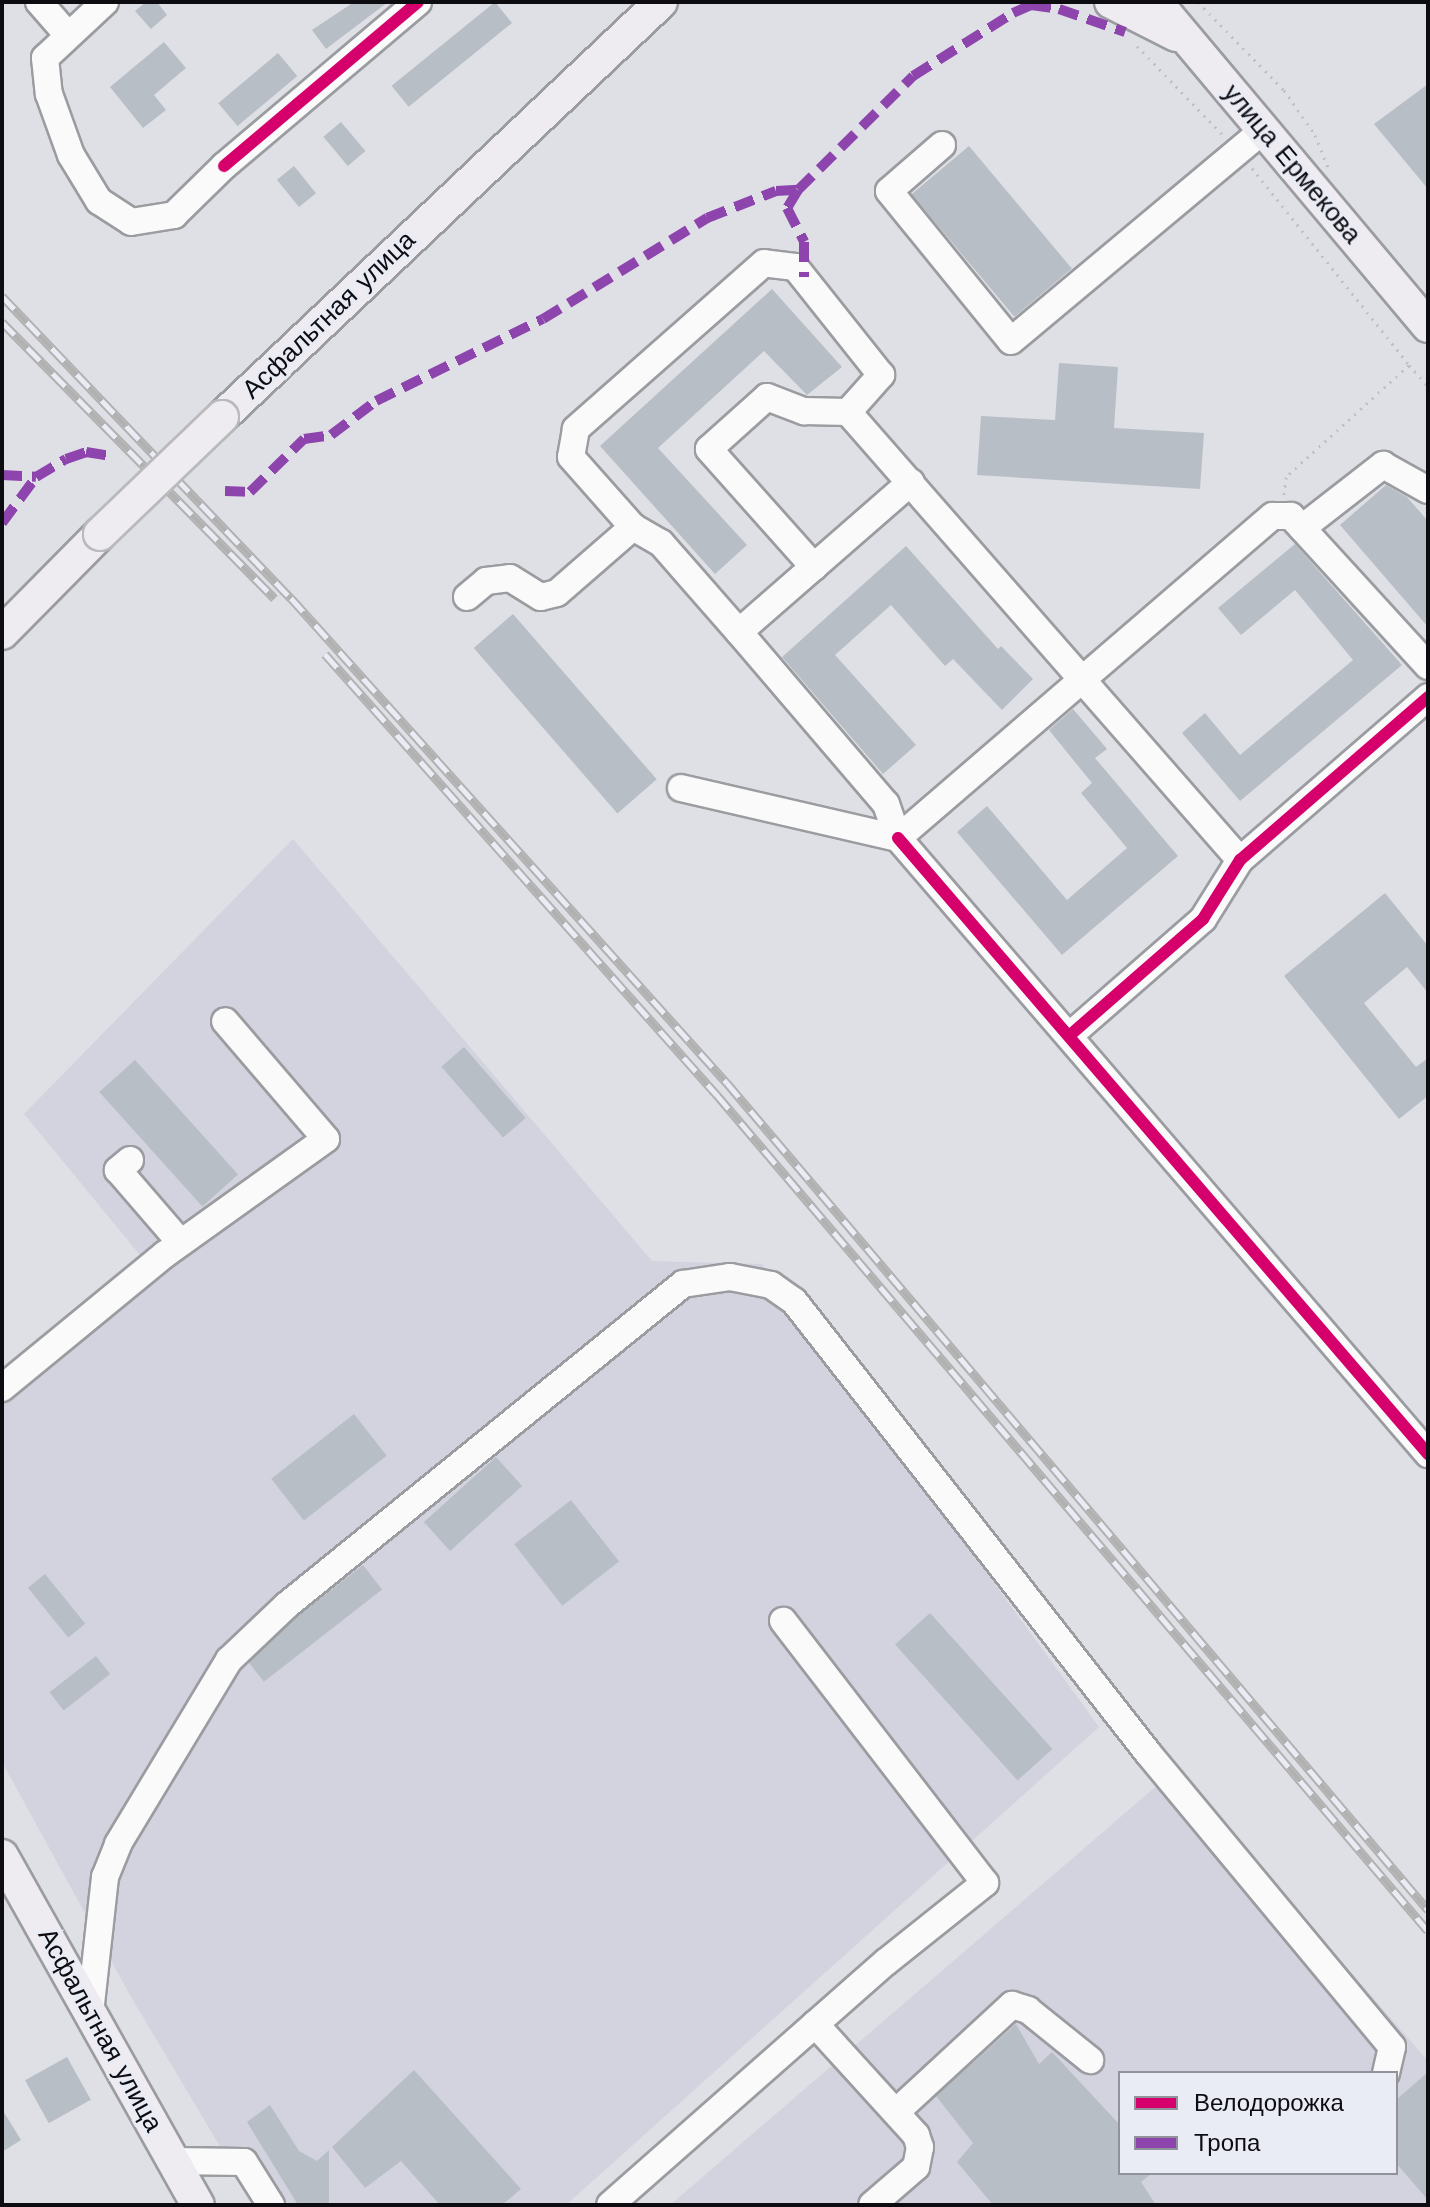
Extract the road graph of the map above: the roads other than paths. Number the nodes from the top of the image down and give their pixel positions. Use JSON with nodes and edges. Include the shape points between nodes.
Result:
{"nodes":[{"id":1,"x":39,"y":2,"type":"edge"},
{"id":2,"x":105,"y":2,"type":"edge"},
{"id":3,"x":418,"y":2,"type":"edge"},
{"id":4,"x":661,"y":2,"type":"edge"},
{"id":5,"x":1111,"y":2,"type":"edge"},
{"id":6,"x":1156,"y":2,"type":"edge"},
{"id":7,"x":1164,"y":2,"type":"edge"},
{"id":8,"x":67,"y":34,"type":"junction"},
{"id":9,"x":1193,"y":43,"type":"junction"},
{"id":10,"x":1263,"y":130,"type":"junction"},
{"id":11,"x":942,"y":145,"type":"dead end"},
{"id":12,"x":1428,"y":326,"type":"edge"},
{"id":13,"x":848,"y":412,"type":"junction"},
{"id":14,"x":911,"y":482,"type":"junction"},
{"id":15,"x":1428,"y":490,"type":"edge"},
{"id":16,"x":1292,"y":521,"type":"junction"},
{"id":17,"x":633,"y":527,"type":"junction"},
{"id":18,"x":814,"y":567,"type":"junction"},
{"id":19,"x":467,"y":597,"type":"dead end"},
{"id":20,"x":739,"y":632,"type":"junction"},
{"id":21,"x":2,"y":633,"type":"edge"},
{"id":22,"x":1428,"y":666,"type":"edge"},
{"id":23,"x":1087,"y":679,"type":"junction"},
{"id":24,"x":1428,"y":697,"type":"edge"},
{"id":25,"x":681,"y":788,"type":"dead end"},
{"id":26,"x":898,"y":838,"type":"junction"},
{"id":27,"x":1240,"y":860,"type":"junction"},
{"id":28,"x":225,"y":1021,"type":"dead end"},
{"id":29,"x":1069,"y":1036,"type":"junction"},
{"id":30,"x":130,"y":1160,"type":"dead end"},
{"id":31,"x":181,"y":1243,"type":"junction"},
{"id":32,"x":2,"y":1388,"type":"edge"},
{"id":33,"x":1428,"y":1454,"type":"edge"},
{"id":34,"x":783,"y":1621,"type":"dead end"},
{"id":35,"x":2,"y":1856,"type":"edge"},
{"id":36,"x":90,"y":2013,"type":"junction"},
{"id":37,"x":815,"y":2024,"type":"junction"},
{"id":38,"x":1090,"y":2060,"type":"dead end"},
{"id":39,"x":1386,"y":2071,"type":"edge"},
{"id":40,"x":896,"y":2112,"type":"junction"},
{"id":41,"x":173,"y":2161,"type":"junction"},
{"id":42,"x":198,"y":2205,"type":"edge"},
{"id":43,"x":271,"y":2205,"type":"edge"},
{"id":44,"x":610,"y":2205,"type":"edge"},
{"id":45,"x":872,"y":2205,"type":"edge"}],
"edges":[{"from":1,"to":8,"type":"street"},
{"from":2,"to":8,"type":"street"},
{"from":3,"to":8,"type":"street","via":[[224,166],[174,215],[131,222],[99,201],[71,155],[49,94],[45,58]]},
{"from":4,"to":21,"type":"main road","name":"Асфальтная улица","bridge":true},
{"from":5,"to":9,"type":"main road"},
{"from":6,"to":9,"type":"main road","name":"улица Ермекова"},
{"from":7,"to":9,"type":"main road"},
{"from":9,"to":10,"type":"main road","name":"улица Ермекова"},
{"from":10,"to":11,"type":"street","via":[[1011,341],[889,191]]},
{"from":10,"to":12,"type":"main road","name":"улица Ермекова"},
{"from":13,"to":14,"type":"street"},
{"from":13,"to":17,"type":"street","via":[[881,375],[795,267],[764,263],[576,429],[571,457]]},
{"from":13,"to":18,"type":"street","via":[[804,411],[767,397],[709,449]]},
{"from":14,"to":18,"type":"street"},
{"from":14,"to":23,"type":"street"},
{"from":15,"to":16,"type":"street","via":[[1383,465]]},
{"from":16,"to":22,"type":"street"},
{"from":16,"to":23,"type":"street"},
{"from":17,"to":19,"type":"street","via":[[557,593],[541,597],[510,578],[486,581]]},
{"from":17,"to":20,"type":"street","via":[[661,543]]},
{"from":18,"to":20,"type":"street"},
{"from":20,"to":26,"type":"street","via":[[886,804]]},
{"from":23,"to":26,"type":"street"},
{"from":23,"to":27,"type":"street"},
{"from":24,"to":27,"type":"street"},
{"from":25,"to":26,"type":"street"},
{"from":26,"to":29,"type":"street"},
{"from":27,"to":29,"type":"street","via":[[1203,919]]},
{"from":28,"to":31,"type":"street","via":[[326,1139]]},
{"from":29,"to":33,"type":"street"},
{"from":30,"to":31,"type":"street","via":[[118,1170]]},
{"from":31,"to":32,"type":"street"},
{"from":34,"to":37,"type":"street","via":[[985,1883]]},
{"from":35,"to":36,"type":"main road","name":"Асфальтная улица"},
{"from":36,"to":39,"type":"street","via":[[105,1877],[118,1844],[229,1660],[287,1605],[683,1284],[730,1277],[771,1285],[794,1301],[1148,1753],[1392,2047]]},
{"from":36,"to":41,"type":"main road","name":"Асфальтная улица"},
{"from":37,"to":40,"type":"street"},
{"from":37,"to":44,"type":"street"},
{"from":38,"to":40,"type":"street","via":[[1028,2010],[1012,2005]]},
{"from":40,"to":45,"type":"street","via":[[920,2147],[916,2167]]},
{"from":41,"to":42,"type":"main road","name":"Асфальтная улица"},
{"from":41,"to":43,"type":"street","via":[[244,2162]]}]}
